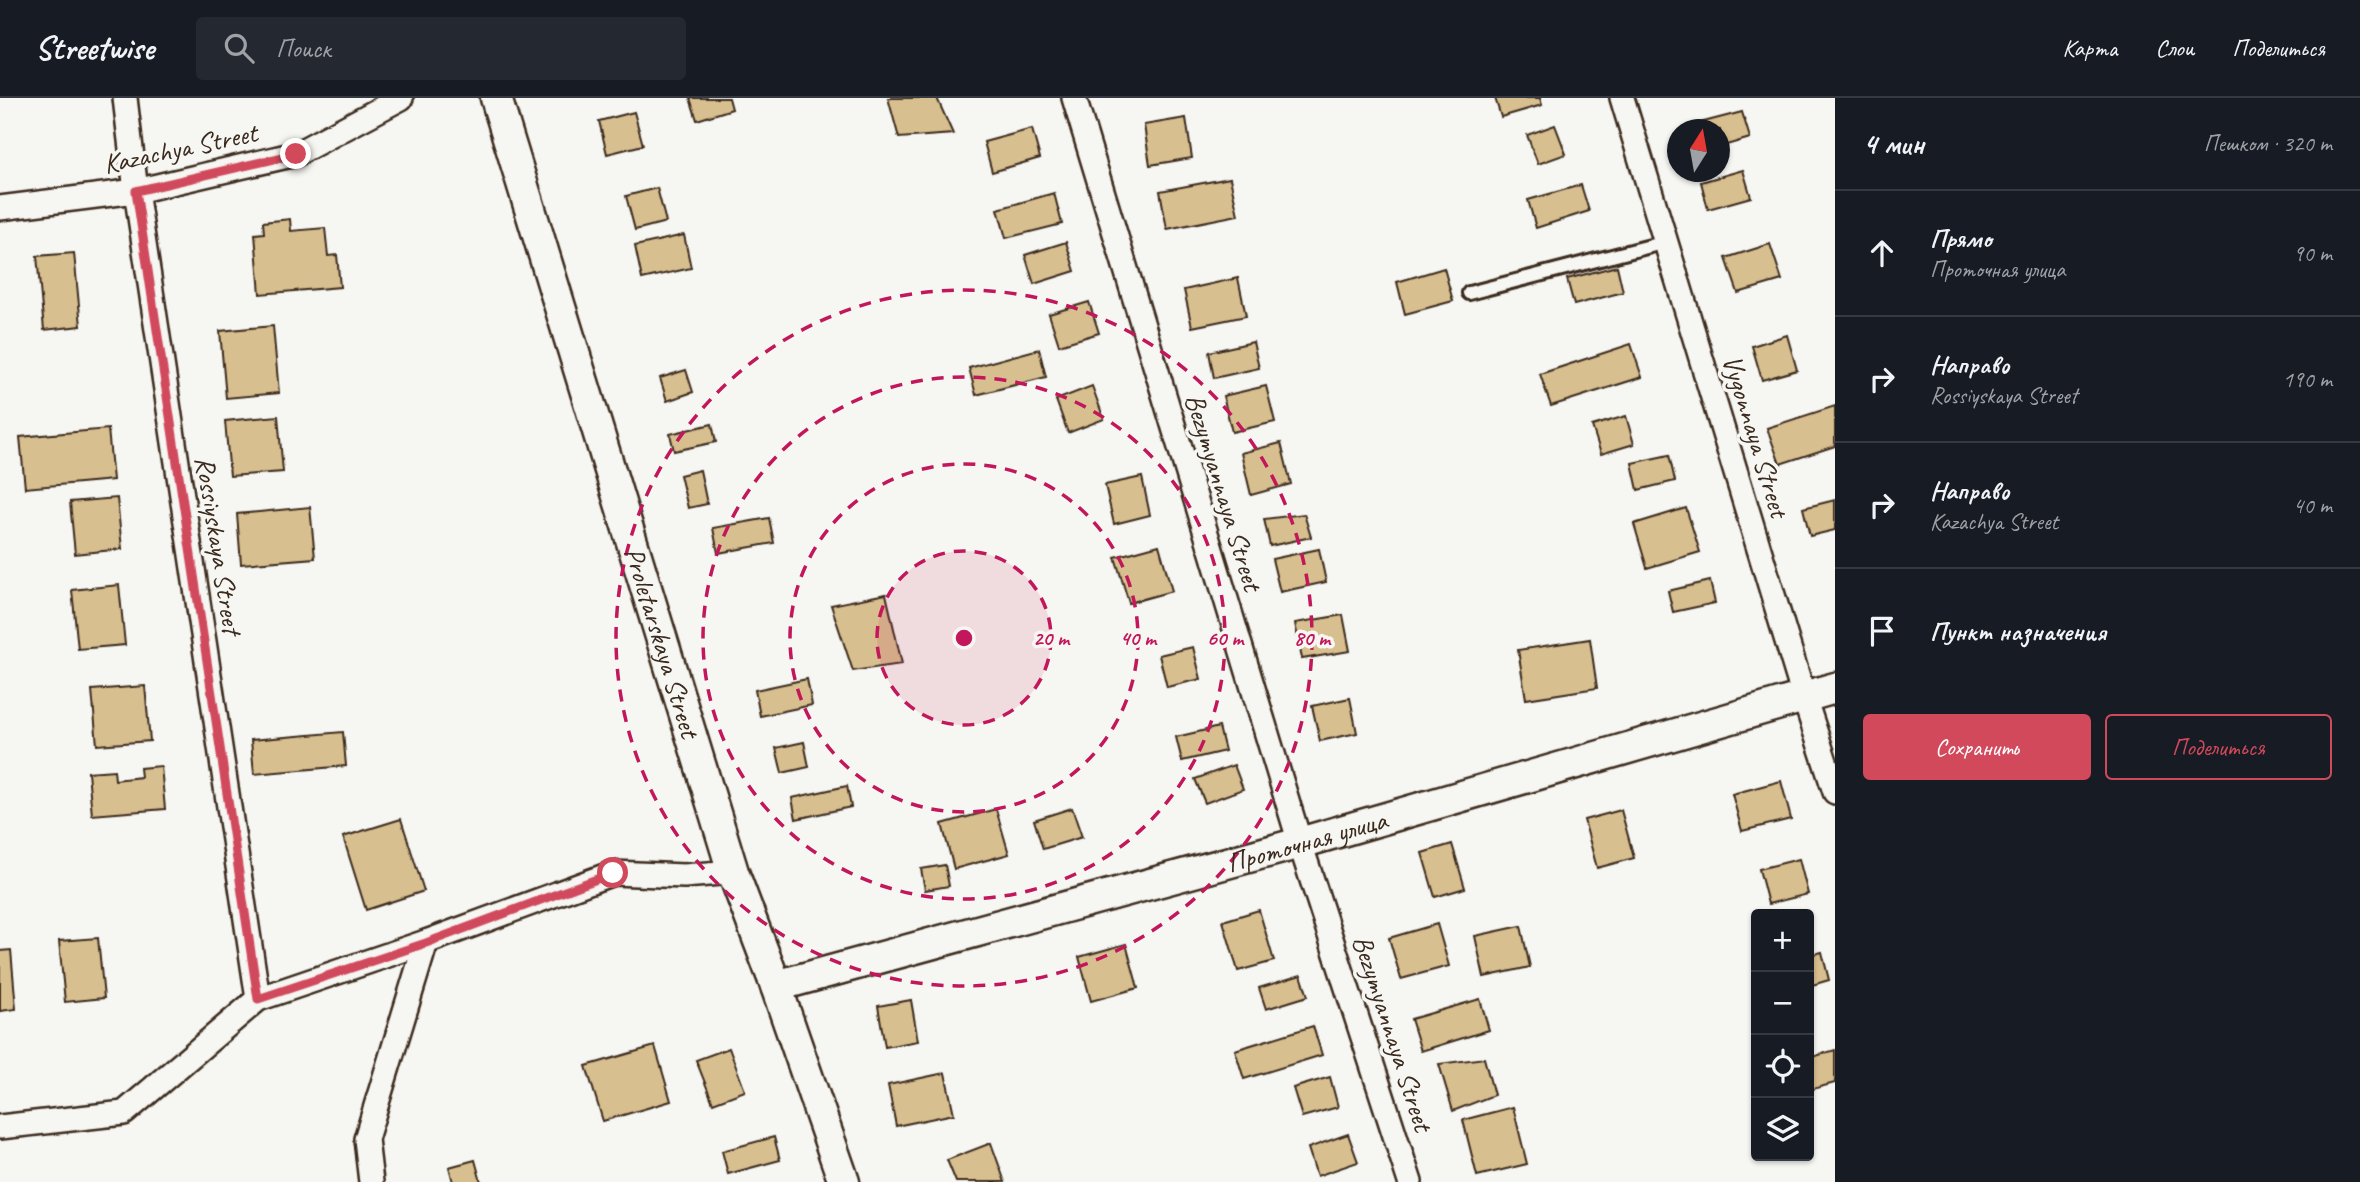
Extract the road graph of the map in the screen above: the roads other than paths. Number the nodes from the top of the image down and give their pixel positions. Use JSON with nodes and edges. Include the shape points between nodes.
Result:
{"nodes":[{"id":1,"x":125,"y":98,"type":"edge"},
{"id":2,"x":401,"y":98,"type":"edge"},
{"id":3,"x":496,"y":98,"type":"edge"},
{"id":4,"x":1074,"y":98,"type":"edge"},
{"id":5,"x":1622,"y":98,"type":"edge"},
{"id":6,"x":136,"y":191,"type":"junction"},
{"id":7,"x":0,"y":208,"type":"edge"},
{"id":8,"x":1666,"y":242,"type":"junction"},
{"id":9,"x":1469,"y":293,"type":"dead end"},
{"id":10,"x":1835,"y":688,"type":"edge"},
{"id":11,"x":1804,"y":697,"type":"junction"},
{"id":12,"x":1835,"y":792,"type":"edge"},
{"id":13,"x":1300,"y":843,"type":"junction"},
{"id":14,"x":733,"y":872,"type":"junction"},
{"id":15,"x":426,"y":943,"type":"junction"},
{"id":16,"x":776,"y":986,"type":"junction"},
{"id":17,"x":258,"y":999,"type":"junction"},
{"id":18,"x":0,"y":1127,"type":"edge"},
{"id":19,"x":371,"y":1182,"type":"edge"},
{"id":20,"x":844,"y":1182,"type":"edge"},
{"id":21,"x":1410,"y":1182,"type":"edge"}],
"edges":[{"from":1,"to":6,"type":"street","name":"Rossiyskaya Street"},
{"from":2,"to":6,"type":"street","name":"Kazachya Street","via":[[296,154]]},
{"from":3,"to":14,"type":"street","name":"Proletarskaya Street"},
{"from":4,"to":13,"type":"street","name":"Bezymyannaya Street"},
{"from":5,"to":8,"type":"street","name":"Vygonnaya Street"},
{"from":6,"to":7,"type":"street","name":"Kazachya Street"},
{"from":6,"to":17,"type":"street","name":"Rossiyskaya Street"},
{"from":8,"to":9,"type":"lane"},
{"from":8,"to":11,"type":"street","name":"Vygonnaya Street"},
{"from":10,"to":11,"type":"street","name":"Проточная улица"},
{"from":11,"to":12,"type":"street","name":"Vygonnaya Street"},
{"from":11,"to":13,"type":"street","name":"Проточная улица"},
{"from":13,"to":16,"type":"street","name":"Проточная улица"},
{"from":13,"to":21,"type":"street","name":"Bezymyannaya Street"},
{"from":14,"to":15,"type":"street","via":[[684,876],[613,873]]},
{"from":14,"to":16,"type":"street","name":"Proletarskaya Street"},
{"from":15,"to":17,"type":"street"},
{"from":15,"to":19,"type":"street","via":[[366,1139]]},
{"from":16,"to":20,"type":"street","name":"Proletarskaya Street"},
{"from":17,"to":18,"type":"street","via":[[124,1113]]}]}
